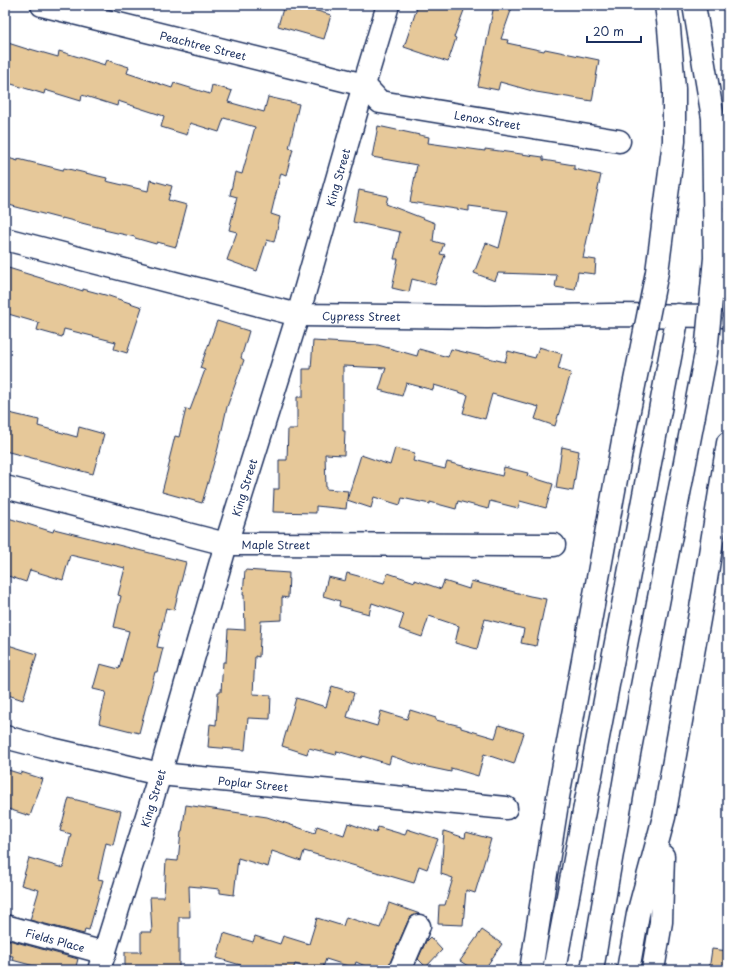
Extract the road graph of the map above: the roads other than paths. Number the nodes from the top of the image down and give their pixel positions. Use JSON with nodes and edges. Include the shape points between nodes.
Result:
{"nodes":[{"id":1,"x":42,"y":5,"type":"edge"},
{"id":2,"x":388,"y":5,"type":"edge"},
{"id":3,"x":666,"y":5,"type":"edge"},
{"id":4,"x":694,"y":5,"type":"edge"},
{"id":5,"x":364,"y":85,"type":"junction"},
{"id":6,"x":619,"y":141,"type":"dead end"},
{"id":7,"x":5,"y":239,"type":"edge"},
{"id":8,"x":298,"y":315,"type":"junction"},
{"id":9,"x":678,"y":315,"type":"junction"},
{"id":10,"x":728,"y":316,"type":"edge"},
{"id":11,"x":728,"y":443,"type":"edge"},
{"id":12,"x":5,"y":487,"type":"edge"},
{"id":13,"x":226,"y":544,"type":"junction"},
{"id":14,"x":554,"y":545,"type":"dead end"},
{"id":15,"x":5,"y":737,"type":"edge"},
{"id":16,"x":160,"y":774,"type":"junction"},
{"id":17,"x":506,"y":808,"type":"dead end"},
{"id":18,"x":664,"y":817,"type":"junction"},
{"id":19,"x":5,"y":926,"type":"edge"},
{"id":20,"x":419,"y":926,"type":"dead end"},
{"id":21,"x":102,"y":961,"type":"edge"},
{"id":22,"x":400,"y":970,"type":"edge"},
{"id":23,"x":531,"y":970,"type":"edge"},
{"id":24,"x":554,"y":970,"type":"edge"},
{"id":25,"x":592,"y":970,"type":"edge"},
{"id":26,"x":628,"y":970,"type":"edge"},
{"id":27,"x":653,"y":970,"type":"edge"}],
"edges":[{"from":1,"to":5,"type":"main road","name":"Peachtree Street"},
{"from":2,"to":5,"type":"main road","name":"King Street"},
{"from":3,"to":23,"type":"main road","bridge":true,"via":[[674,89],[674,141],[658,264],[576,697]]},
{"from":4,"to":25,"type":"main road","bridge":true,"via":[[713,118],[715,258],[706,353],[629,754]]},
{"from":5,"to":6,"type":"main road","name":"Lenox Street","via":[[380,102]]},
{"from":5,"to":8,"type":"main road","name":"King Street"},
{"from":7,"to":8,"type":"main road","name":"Cypress Street"},
{"from":8,"to":9,"type":"main road","name":"Cypress Street"},
{"from":8,"to":13,"type":"main road","name":"King Street"},
{"from":9,"to":10,"type":"main road","name":"Cypress Street"},
{"from":9,"to":24,"type":"main road"},
{"from":11,"to":18,"type":"main road"},
{"from":12,"to":13,"type":"main road","name":"Maple Street"},
{"from":13,"to":14,"type":"main road","name":"Maple Street"},
{"from":13,"to":16,"type":"main road","name":"King Street"},
{"from":15,"to":16,"type":"main road","name":"Poplar Street"},
{"from":16,"to":17,"type":"main road","name":"Poplar Street"},
{"from":16,"to":21,"type":"main road","name":"King Street"},
{"from":18,"to":26,"type":"main road","via":[[638,914]]},
{"from":18,"to":27,"type":"main road","via":[[661,922]]},
{"from":19,"to":21,"type":"main road","name":"Fields Place"},
{"from":20,"to":22,"type":"main road"}]}
